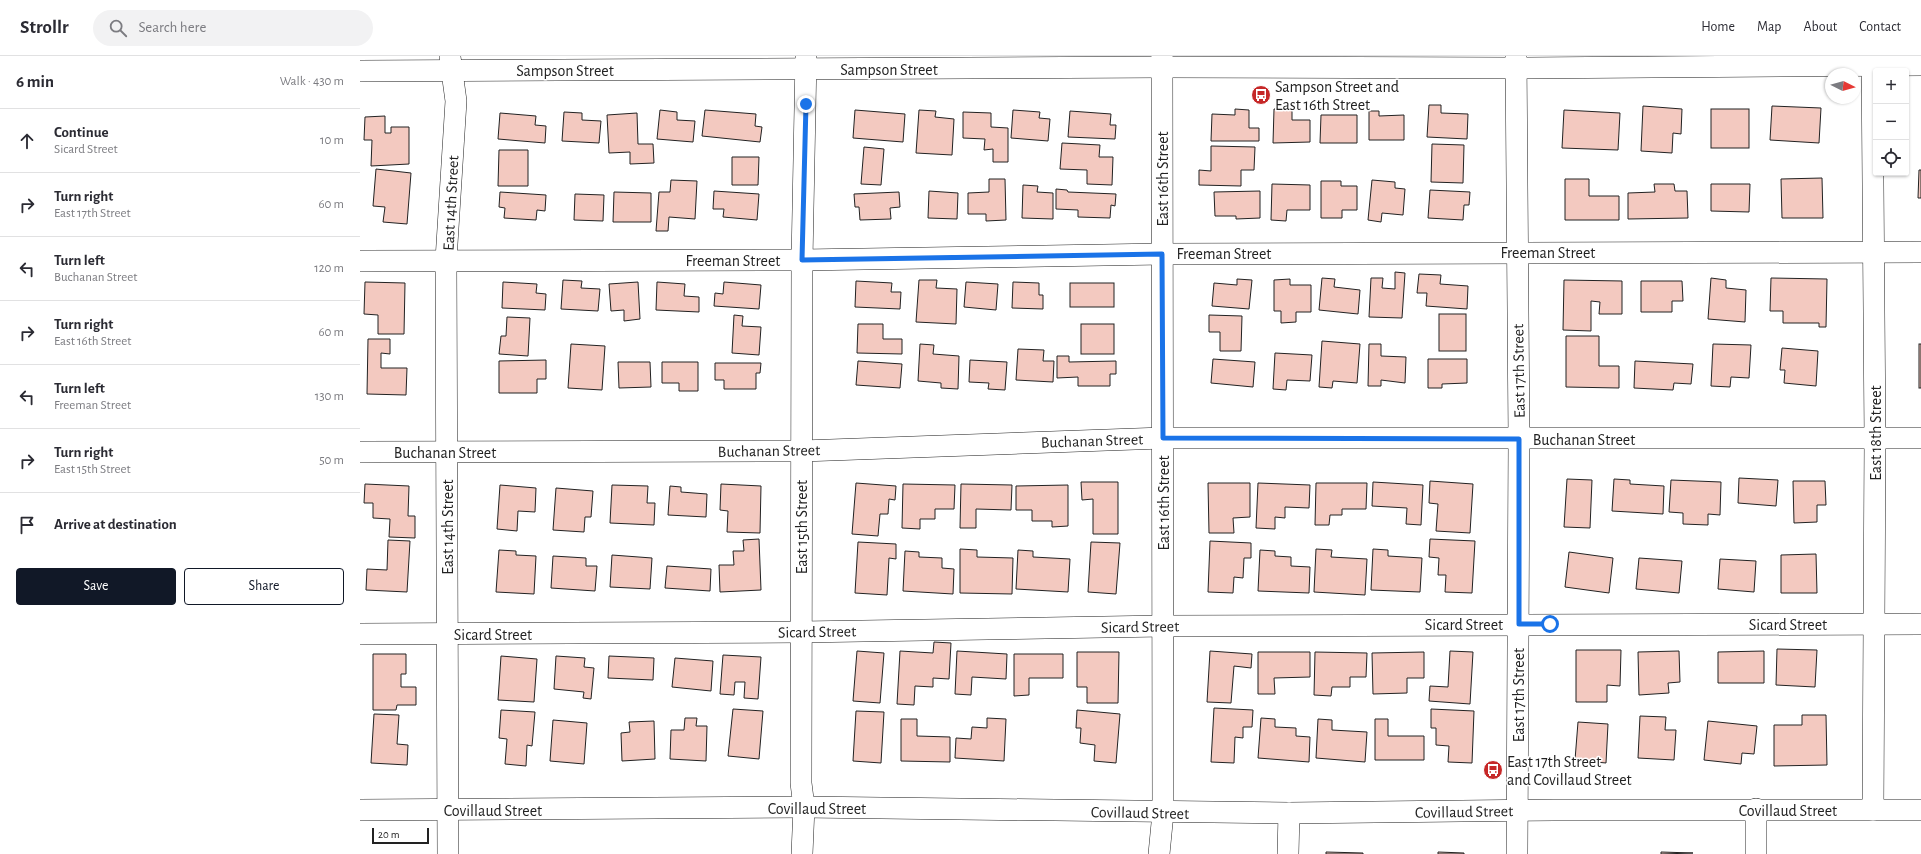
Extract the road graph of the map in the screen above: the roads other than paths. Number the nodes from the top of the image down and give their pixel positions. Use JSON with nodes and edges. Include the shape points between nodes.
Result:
{"nodes":[{"id":1,"x":1872,"y":61,"type":"edge"},
{"id":2,"x":1162,"y":62,"type":"edge"},
{"id":3,"x":1516,"y":62,"type":"edge"},
{"id":4,"x":451,"y":63,"type":"edge"},
{"id":5,"x":806,"y":63,"type":"edge"},
{"id":6,"x":1921,"y":65,"type":"edge"},
{"id":7,"x":360,"y":71,"type":"edge"},
{"id":8,"x":1517,"y":252,"type":"junction"},
{"id":9,"x":1874,"y":252,"type":"junction"},
{"id":10,"x":1921,"y":252,"type":"edge"},
{"id":11,"x":1162,"y":254,"type":"junction"},
{"id":12,"x":446,"y":260,"type":"junction"},
{"id":13,"x":802,"y":260,"type":"junction"},
{"id":14,"x":360,"y":261,"type":"edge"},
{"id":15,"x":1163,"y":438,"type":"junction"},
{"id":16,"x":1875,"y":438,"type":"junction"},
{"id":17,"x":1921,"y":438,"type":"edge"},
{"id":18,"x":1519,"y":439,"type":"junction"},
{"id":19,"x":802,"y":451,"type":"junction"},
{"id":20,"x":360,"y":452,"type":"edge"},
{"id":21,"x":447,"y":452,"type":"junction"},
{"id":22,"x":1519,"y":624,"type":"junction"},
{"id":23,"x":1875,"y":624,"type":"junction"},
{"id":24,"x":1921,"y":624,"type":"edge"},
{"id":25,"x":1163,"y":626,"type":"junction"},
{"id":26,"x":801,"y":632,"type":"junction"},
{"id":27,"x":360,"y":634,"type":"edge"},
{"id":28,"x":447,"y":634,"type":"junction"},
{"id":29,"x":804,"y":807,"type":"junction"},
{"id":30,"x":1756,"y":809,"type":"junction"},
{"id":31,"x":360,"y":810,"type":"edge"},
{"id":32,"x":448,"y":810,"type":"junction"},
{"id":33,"x":1517,"y":810,"type":"junction"},
{"id":34,"x":1873,"y":810,"type":"junction"},
{"id":35,"x":1921,"y":810,"type":"edge"},
{"id":36,"x":1163,"y":813,"type":"junction"},
{"id":37,"x":1289,"y":813,"type":"junction"},
{"id":38,"x":448,"y":854,"type":"edge"},
{"id":39,"x":802,"y":854,"type":"edge"},
{"id":40,"x":1159,"y":854,"type":"edge"},
{"id":41,"x":1288,"y":854,"type":"edge"},
{"id":42,"x":1517,"y":854,"type":"edge"},
{"id":43,"x":1756,"y":854,"type":"edge"}],
"edges":[{"from":1,"to":3,"type":"street","name":"Sampson Street"},
{"from":1,"to":6,"type":"street","name":"Sampson Street"},
{"from":1,"to":9,"type":"street","name":"East 18th Street"},
{"from":2,"to":3,"type":"street","name":"Sampson Street"},
{"from":2,"to":5,"type":"street","name":"Sampson Street"},
{"from":2,"to":11,"type":"street","name":"East 16th Street"},
{"from":3,"to":8,"type":"street","name":"East 17th Street"},
{"from":4,"to":5,"type":"street","name":"Sampson Street"},
{"from":4,"to":7,"type":"street","name":"Sampson Street"},
{"from":4,"to":12,"type":"street","name":"East 14th Street","via":[[456,101]]},
{"from":5,"to":13,"type":"street","name":"East 15th Street"},
{"from":8,"to":9,"type":"street","name":"Freeman Street"},
{"from":8,"to":11,"type":"street","name":"Freeman Street"},
{"from":8,"to":18,"type":"street","name":"East 17th Street"},
{"from":9,"to":10,"type":"street","name":"Freeman Street"},
{"from":9,"to":16,"type":"street","name":"East 18th Street"},
{"from":11,"to":13,"type":"street","name":"Freeman Street"},
{"from":11,"to":15,"type":"street","name":"East 16th Street"},
{"from":12,"to":13,"type":"street","name":"Freeman Street"},
{"from":12,"to":14,"type":"street","name":"Freeman Street"},
{"from":12,"to":21,"type":"street","name":"East 14th Street"},
{"from":13,"to":19,"type":"street","name":"East 15th Street"},
{"from":15,"to":18,"type":"street","name":"Buchanan Street"},
{"from":15,"to":19,"type":"street","name":"Buchanan Street"},
{"from":15,"to":25,"type":"street","name":"East 16th Street"},
{"from":16,"to":17,"type":"street","name":"Buchanan Street"},
{"from":16,"to":18,"type":"street","name":"Buchanan Street"},
{"from":16,"to":23,"type":"street","name":"East 18th Street"},
{"from":18,"to":22,"type":"street","name":"East 17th Street"},
{"from":19,"to":21,"type":"street","name":"Buchanan Street"},
{"from":19,"to":26,"type":"street","name":"East 15th Street"},
{"from":20,"to":21,"type":"street","name":"Buchanan Street"},
{"from":21,"to":28,"type":"street","name":"East 14th Street"},
{"from":22,"to":23,"type":"street","name":"Sicard Street"},
{"from":22,"to":25,"type":"street","name":"Sicard Street"},
{"from":22,"to":33,"type":"street","name":"East 17th Street"},
{"from":23,"to":24,"type":"street","name":"Sicard Street"},
{"from":23,"to":34,"type":"street","name":"East 18th Street"},
{"from":25,"to":26,"type":"street","name":"Sicard Street"},
{"from":25,"to":36,"type":"street","name":"East 16th Street"},
{"from":26,"to":28,"type":"street","name":"Sicard Street"},
{"from":26,"to":29,"type":"street","name":"East 15th Street","via":[[801,783]]},
{"from":27,"to":28,"type":"street","name":"Sicard Street"},
{"from":28,"to":32,"type":"street","name":"East 14th Street"},
{"from":29,"to":32,"type":"street","name":"Covillaud Street"},
{"from":29,"to":36,"type":"street","name":"Covillaud Street"},
{"from":29,"to":39,"type":"street","name":"East 15th Street"},
{"from":30,"to":33,"type":"street","name":"Covillaud Street"},
{"from":30,"to":34,"type":"street","name":"Covillaud Street"},
{"from":30,"to":43,"type":"street"},
{"from":31,"to":32,"type":"street","name":"Covillaud Street"},
{"from":32,"to":38,"type":"street","name":"East 14th Street"},
{"from":33,"to":37,"type":"street","name":"Covillaud Street"},
{"from":33,"to":42,"type":"street","name":"East 17th Street"},
{"from":34,"to":35,"type":"street","name":"Covillaud Street"},
{"from":36,"to":37,"type":"street","name":"Covillaud Street"},
{"from":36,"to":40,"type":"street","name":"East 16th Street"},
{"from":37,"to":41,"type":"street"}]}
